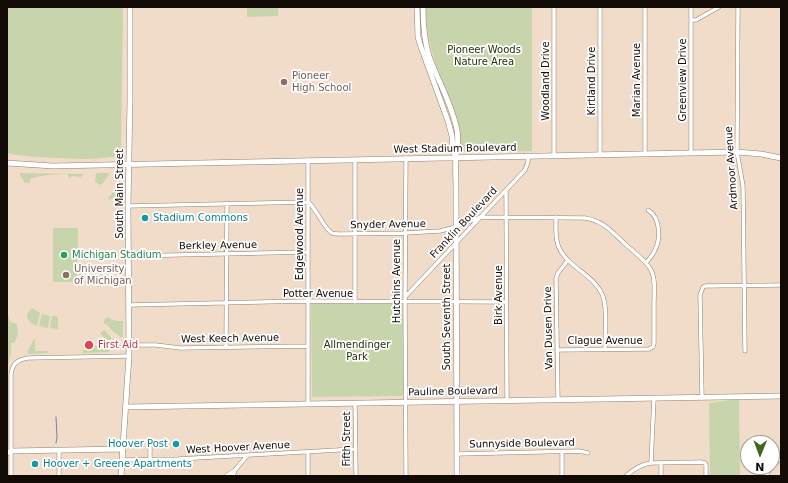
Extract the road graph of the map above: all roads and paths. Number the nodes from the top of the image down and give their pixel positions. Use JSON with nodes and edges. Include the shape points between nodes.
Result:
{"nodes":[{"id":1,"x":130,"y":7,"type":"edge"},
{"id":2,"x":417,"y":7,"type":"edge"},
{"id":3,"x":423,"y":7,"type":"edge"},
{"id":4,"x":554,"y":7,"type":"edge"},
{"id":5,"x":600,"y":7,"type":"edge"},
{"id":6,"x":645,"y":7,"type":"edge"},
{"id":7,"x":692,"y":7,"type":"edge"},
{"id":8,"x":718,"y":7,"type":"edge"},
{"id":9,"x":738,"y":7,"type":"edge"},
{"id":10,"x":691,"y":20,"type":"junction"},
{"id":11,"x":737,"y":152,"type":"junction"},
{"id":12,"x":691,"y":153,"type":"junction"},
{"id":13,"x":646,"y":154,"type":"junction"},
{"id":14,"x":600,"y":155,"type":"junction"},
{"id":15,"x":528,"y":156,"type":"junction"},
{"id":16,"x":554,"y":156,"type":"junction"},
{"id":17,"x":406,"y":158,"type":"junction"},
{"id":18,"x":456,"y":158,"type":"junction"},
{"id":19,"x":781,"y":158,"type":"edge"},
{"id":20,"x":308,"y":160,"type":"junction"},
{"id":21,"x":355,"y":160,"type":"junction"},
{"id":22,"x":7,"y":163,"type":"edge"},
{"id":23,"x":129,"y":164,"type":"junction"},
{"id":24,"x":506,"y":190,"type":"junction"},
{"id":25,"x":308,"y":202,"type":"junction"},
{"id":26,"x":227,"y":203,"type":"junction"},
{"id":27,"x":128,"y":206,"type":"junction"},
{"id":28,"x":648,"y":210,"type":"dead end"},
{"id":29,"x":481,"y":217,"type":"junction"},
{"id":30,"x":507,"y":217,"type":"junction"},
{"id":31,"x":556,"y":217,"type":"junction"},
{"id":32,"x":456,"y":227,"type":"junction"},
{"id":33,"x":406,"y":233,"type":"junction"},
{"id":34,"x":355,"y":234,"type":"junction"},
{"id":35,"x":456,"y":244,"type":"junction"},
{"id":36,"x":308,"y":252,"type":"junction"},
{"id":37,"x":227,"y":254,"type":"junction"},
{"id":38,"x":129,"y":256,"type":"junction"},
{"id":39,"x":568,"y":260,"type":"junction"},
{"id":40,"x":646,"y":263,"type":"junction"},
{"id":41,"x":744,"y":285,"type":"junction"},
{"id":42,"x":781,"y":285,"type":"edge"},
{"id":43,"x":405,"y":296,"type":"junction"},
{"id":44,"x":308,"y":302,"type":"junction"},
{"id":45,"x":356,"y":302,"type":"junction"},
{"id":46,"x":405,"y":302,"type":"junction"},
{"id":47,"x":456,"y":302,"type":"junction"},
{"id":48,"x":506,"y":302,"type":"junction"},
{"id":49,"x":226,"y":303,"type":"junction"},
{"id":50,"x":129,"y":304,"type":"junction"},
{"id":51,"x":129,"y":345,"type":"junction"},
{"id":52,"x":308,"y":346,"type":"junction"},
{"id":53,"x":226,"y":348,"type":"junction"},
{"id":54,"x":605,"y":349,"type":"junction"},
{"id":55,"x":557,"y":350,"type":"junction"},
{"id":56,"x":744,"y":351,"type":"dead end"},
{"id":57,"x":129,"y":356,"type":"junction"},
{"id":58,"x":9,"y":374,"type":"edge"},
{"id":59,"x":781,"y":396,"type":"edge"},
{"id":60,"x":702,"y":397,"type":"junction"},
{"id":61,"x":654,"y":398,"type":"junction"},
{"id":62,"x":558,"y":399,"type":"junction"},
{"id":63,"x":507,"y":400,"type":"junction"},
{"id":64,"x":457,"y":401,"type":"junction"},
{"id":65,"x":406,"y":402,"type":"junction"},
{"id":66,"x":355,"y":403,"type":"junction"},
{"id":67,"x":308,"y":404,"type":"junction"},
{"id":68,"x":126,"y":407,"type":"junction"},
{"id":69,"x":150,"y":440,"type":"dead end"},
{"id":70,"x":123,"y":449,"type":"junction"},
{"id":71,"x":59,"y":450,"type":"junction"},
{"id":72,"x":356,"y":450,"type":"junction"},
{"id":73,"x":9,"y":452,"type":"edge"},
{"id":74,"x":308,"y":452,"type":"junction"},
{"id":75,"x":562,"y":452,"type":"junction"},
{"id":76,"x":588,"y":453,"type":"dead end"},
{"id":77,"x":457,"y":454,"type":"junction"},
{"id":78,"x":247,"y":456,"type":"junction"},
{"id":79,"x":150,"y":459,"type":"junction"},
{"id":80,"x":122,"y":460,"type":"junction"},
{"id":81,"x":651,"y":463,"type":"junction"},
{"id":82,"x":660,"y":463,"type":"junction"},
{"id":83,"x":235,"y":470,"type":"junction"},
{"id":84,"x":11,"y":476,"type":"edge"},
{"id":85,"x":59,"y":476,"type":"edge"},
{"id":86,"x":121,"y":476,"type":"edge"},
{"id":87,"x":226,"y":476,"type":"edge"},
{"id":88,"x":233,"y":476,"type":"edge"},
{"id":89,"x":308,"y":476,"type":"edge"},
{"id":90,"x":356,"y":476,"type":"edge"},
{"id":91,"x":406,"y":476,"type":"edge"},
{"id":92,"x":457,"y":476,"type":"edge"},
{"id":93,"x":562,"y":476,"type":"edge"},
{"id":94,"x":626,"y":476,"type":"edge"},
{"id":95,"x":660,"y":476,"type":"edge"},
{"id":96,"x":706,"y":476,"type":"edge"}],
"edges":[{"from":1,"to":23,"type":"street","name":"South Main Street"},
{"from":2,"to":18,"type":"street","name":"South Seventh Street","via":[[418,37],[448,121]]},
{"from":3,"to":18,"type":"street","name":"South Seventh Street","via":[[429,56],[457,130]]},
{"from":4,"to":16,"type":"street","name":"Woodland Drive"},
{"from":5,"to":14,"type":"street","name":"Kirtland Drive"},
{"from":6,"to":13,"type":"street","name":"Marian Avenue"},
{"from":7,"to":10,"type":"street","name":"Greenview Drive"},
{"from":8,"to":10,"type":"street","via":[[696,20]]},
{"from":9,"to":11,"type":"street","name":"Ardmoor Avenue"},
{"from":10,"to":12,"type":"street","name":"Greenview Drive"},
{"from":11,"to":12,"type":"street","name":"West Stadium Boulevard"},
{"from":11,"to":19,"type":"street","name":"West Stadium Boulevard"},
{"from":11,"to":41,"type":"street","name":"Ardmoor Avenue","via":[[743,186]]},
{"from":12,"to":13,"type":"street","name":"West Stadium Boulevard"},
{"from":13,"to":14,"type":"street","name":"West Stadium Boulevard"},
{"from":14,"to":16,"type":"street","name":"West Stadium Boulevard"},
{"from":15,"to":16,"type":"street","name":"West Stadium Boulevard"},
{"from":15,"to":18,"type":"street","name":"West Stadium Boulevard"},
{"from":15,"to":24,"type":"street","name":"Franklin Boulevard","via":[[525,170]]},
{"from":17,"to":18,"type":"street","name":"West Stadium Boulevard"},
{"from":17,"to":21,"type":"street","name":"West Stadium Boulevard"},
{"from":17,"to":33,"type":"street","name":"Hutchins Avenue"},
{"from":18,"to":32,"type":"street","name":"South Seventh Street"},
{"from":20,"to":21,"type":"street","name":"West Stadium Boulevard"},
{"from":20,"to":23,"type":"street","name":"West Stadium Boulevard"},
{"from":20,"to":25,"type":"street","name":"Edgewood Avenue"},
{"from":21,"to":34,"type":"street"},
{"from":22,"to":23,"type":"street","name":"West Stadium Boulevard","via":[[53,166]]},
{"from":23,"to":27,"type":"street","name":"South Main Street"},
{"from":24,"to":29,"type":"street","name":"Franklin Boulevard"},
{"from":24,"to":30,"type":"street","name":"Birk Avenue"},
{"from":25,"to":26,"type":"street"},
{"from":25,"to":34,"type":"street","name":"Snyder Avenue","via":[[332,233]]},
{"from":25,"to":36,"type":"street","name":"Edgewood Avenue"},
{"from":26,"to":27,"type":"street"},
{"from":26,"to":37,"type":"street"},
{"from":27,"to":38,"type":"street","name":"South Main Street"},
{"from":28,"to":40,"type":"street","via":[[657,222],[658,242]]},
{"from":29,"to":30,"type":"street","name":"Snyder Avenue"},
{"from":29,"to":32,"type":"street","name":"Snyder Avenue"},
{"from":29,"to":35,"type":"street","name":"Franklin Boulevard"},
{"from":30,"to":31,"type":"street","name":"Snyder Avenue"},
{"from":30,"to":48,"type":"street","name":"Birk Avenue"},
{"from":31,"to":39,"type":"street","via":[[558,246]]},
{"from":31,"to":40,"type":"street","name":"Snyder Avenue","via":[[585,218],[599,222]]},
{"from":32,"to":33,"type":"street","name":"Snyder Avenue","via":[[440,232]]},
{"from":32,"to":35,"type":"street","name":"South Seventh Street"},
{"from":33,"to":34,"type":"street","name":"Snyder Avenue"},
{"from":33,"to":43,"type":"street","name":"Hutchins Avenue"},
{"from":34,"to":45,"type":"street"},
{"from":35,"to":43,"type":"street","name":"Franklin Boulevard"},
{"from":35,"to":47,"type":"street","name":"South Seventh Street"},
{"from":36,"to":37,"type":"street","name":"Berkley Avenue"},
{"from":36,"to":44,"type":"street","name":"Edgewood Avenue"},
{"from":37,"to":38,"type":"street","name":"Berkley Avenue"},
{"from":37,"to":49,"type":"street"},
{"from":38,"to":50,"type":"street","name":"South Main Street"},
{"from":39,"to":54,"type":"street","via":[[593,281],[603,295]]},
{"from":39,"to":55,"type":"street","name":"Van Dusen Drive","via":[[556,278]]},
{"from":40,"to":54,"type":"street","name":"Clague Avenue","via":[[654,277],[653,347]]},
{"from":41,"to":42,"type":"street"},
{"from":41,"to":56,"type":"street","name":"Ardmoor Avenue"},
{"from":41,"to":60,"type":"street","via":[[705,286],[700,294]]},
{"from":43,"to":46,"type":"street","name":"Hutchins Avenue"},
{"from":44,"to":45,"type":"street","name":"Potter Avenue"},
{"from":44,"to":49,"type":"street","name":"Potter Avenue"},
{"from":44,"to":52,"type":"street","name":"Edgewood Avenue"},
{"from":45,"to":46,"type":"street","name":"Potter Avenue"},
{"from":46,"to":47,"type":"street","name":"Potter Avenue"},
{"from":46,"to":65,"type":"street","name":"Hutchins Avenue"},
{"from":47,"to":48,"type":"street","name":"Potter Avenue"},
{"from":47,"to":64,"type":"street","name":"South Seventh Street"},
{"from":48,"to":63,"type":"street","name":"Birk Avenue"},
{"from":49,"to":50,"type":"street","name":"Potter Avenue"},
{"from":49,"to":53,"type":"street"},
{"from":50,"to":51,"type":"street","name":"South Main Street"},
{"from":51,"to":53,"type":"street","name":"West Keech Avenue"},
{"from":51,"to":57,"type":"street","name":"South Main Street"},
{"from":52,"to":53,"type":"street","name":"West Keech Avenue"},
{"from":52,"to":67,"type":"street","name":"Edgewood Avenue"},
{"from":54,"to":55,"type":"street","name":"Clague Avenue"},
{"from":55,"to":62,"type":"street","name":"Van Dusen Drive"},
{"from":57,"to":58,"type":"street","via":[[23,359],[15,364]]},
{"from":57,"to":68,"type":"street","name":"South Main Street"},
{"from":58,"to":73,"type":"street"},
{"from":59,"to":60,"type":"street","name":"Pauline Boulevard"},
{"from":60,"to":61,"type":"street","name":"Pauline Boulevard"},
{"from":61,"to":62,"type":"street","name":"Pauline Boulevard"},
{"from":61,"to":81,"type":"street"},
{"from":62,"to":63,"type":"street","name":"Pauline Boulevard"},
{"from":63,"to":64,"type":"street","name":"Pauline Boulevard"},
{"from":64,"to":65,"type":"street","name":"Pauline Boulevard"},
{"from":64,"to":77,"type":"street","name":"South Seventh Street"},
{"from":65,"to":66,"type":"street","name":"Pauline Boulevard"},
{"from":65,"to":91,"type":"street","name":"Hutchins Avenue"},
{"from":66,"to":67,"type":"street","name":"Pauline Boulevard"},
{"from":66,"to":72,"type":"street","name":"Fifth Street"},
{"from":67,"to":68,"type":"street","name":"Pauline Boulevard"},
{"from":68,"to":70,"type":"street","name":"South Main Street"},
{"from":69,"to":79,"type":"street"},
{"from":70,"to":71,"type":"street"},
{"from":70,"to":80,"type":"street","name":"South Main Street"},
{"from":71,"to":73,"type":"street"},
{"from":71,"to":85,"type":"street"},
{"from":72,"to":74,"type":"street","name":"West Hoover Avenue"},
{"from":72,"to":90,"type":"street","name":"Fifth Street"},
{"from":73,"to":84,"type":"street"},
{"from":74,"to":78,"type":"street","name":"West Hoover Avenue"},
{"from":74,"to":89,"type":"street"},
{"from":75,"to":76,"type":"street","name":"Sunnyside Boulevard"},
{"from":75,"to":77,"type":"street","name":"Sunnyside Boulevard"},
{"from":75,"to":93,"type":"street"},
{"from":77,"to":92,"type":"street","name":"South Seventh Street"},
{"from":78,"to":79,"type":"street","name":"West Hoover Avenue"},
{"from":78,"to":83,"type":"street"},
{"from":79,"to":80,"type":"street","name":"West Hoover Avenue"},
{"from":80,"to":86,"type":"street","name":"South Main Street"},
{"from":81,"to":82,"type":"street"},
{"from":81,"to":94,"type":"street","via":[[640,466]]},
{"from":82,"to":95,"type":"street"},
{"from":82,"to":96,"type":"street","via":[[705,463]]},
{"from":83,"to":87,"type":"street"},
{"from":83,"to":88,"type":"street"}]}
